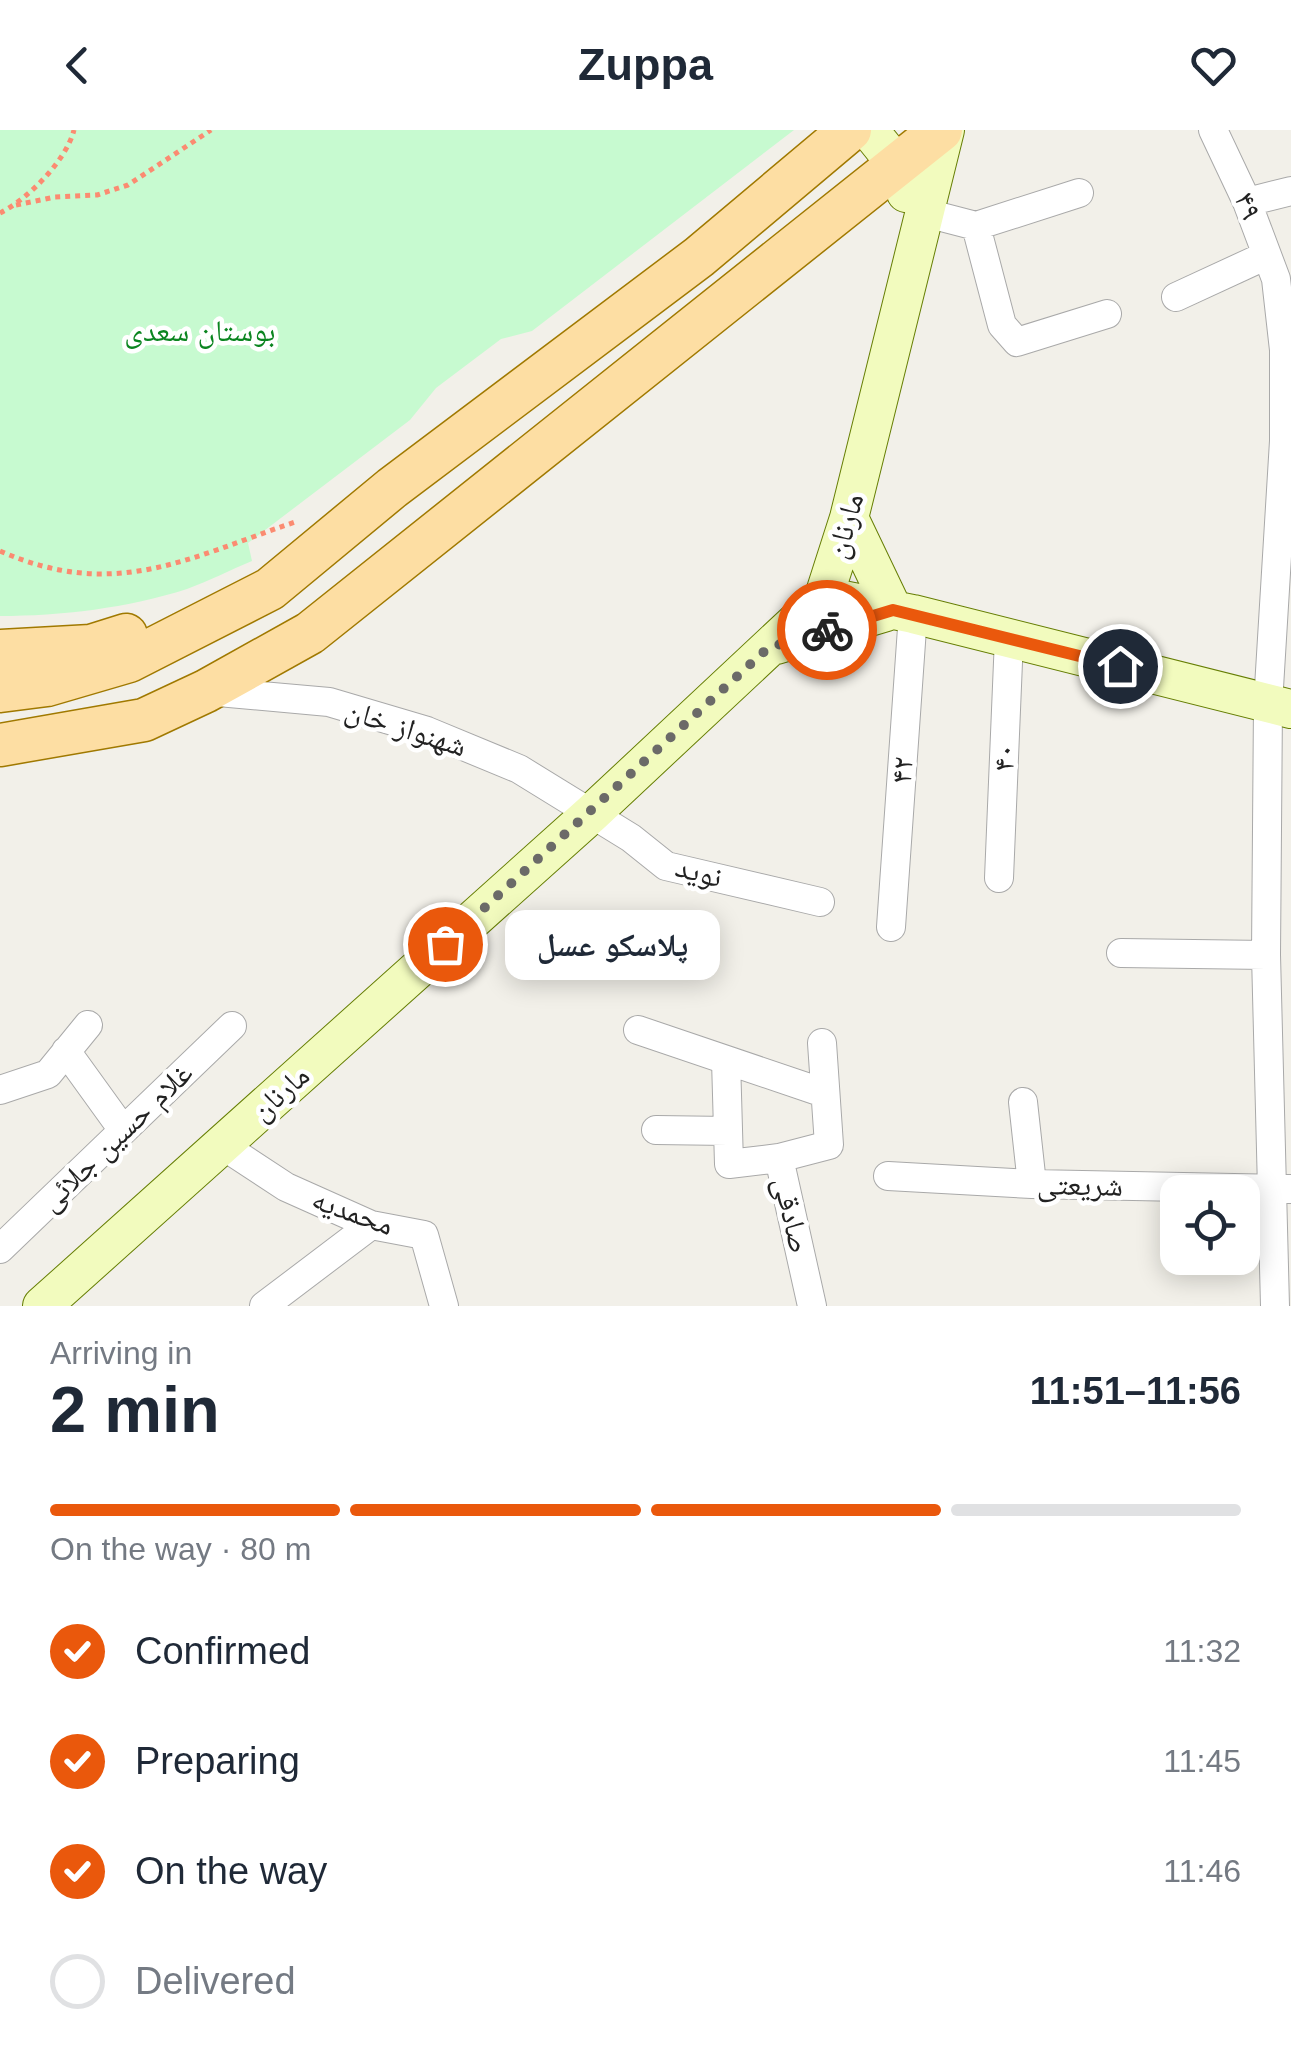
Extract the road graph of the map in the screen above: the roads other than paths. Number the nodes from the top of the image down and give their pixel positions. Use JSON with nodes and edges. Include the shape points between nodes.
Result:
{"nodes":[{"id":1,"x":850,"y":130,"type":"edge"},
{"id":2,"x":869,"y":130,"type":"edge"},
{"id":3,"x":943,"y":130,"type":"edge"},
{"id":4,"x":1214,"y":130,"type":"edge"},
{"id":5,"x":898,"y":166,"type":"junction"},
{"id":6,"x":1291,"y":191,"type":"edge"},
{"id":7,"x":1079,"y":194,"type":"dead end"},
{"id":8,"x":1247,"y":202,"type":"junction"},
{"id":9,"x":976,"y":226,"type":"junction"},
{"id":10,"x":922,"y":231,"type":"junction"},
{"id":11,"x":1267,"y":255,"type":"junction"},
{"id":12,"x":1176,"y":298,"type":"dead end"},
{"id":13,"x":1108,"y":314,"type":"dead end"},
{"id":14,"x":1288,"y":350,"type":"edge"},
{"id":15,"x":1287,"y":441,"type":"edge"},
{"id":16,"x":848,"y":518,"type":"junction"},
{"id":17,"x":270,"y":590,"type":"junction"},
{"id":18,"x":824,"y":596,"type":"junction"},
{"id":19,"x":903,"y":612,"type":"junction"},
{"id":20,"x":1009,"y":638,"type":"junction"},
{"id":21,"x":768,"y":648,"type":"junction"},
{"id":22,"x":0,"y":651,"type":"edge"},
{"id":23,"x":0,"y":691,"type":"edge"},
{"id":24,"x":206,"y":691,"type":"junction"},
{"id":25,"x":1280,"y":707,"type":"edge"},
{"id":26,"x":144,"y":720,"type":"junction"},
{"id":27,"x":0,"y":745,"type":"edge"},
{"id":28,"x":0,"y":770,"type":"edge"},
{"id":29,"x":591,"y":814,"type":"junction"},
{"id":30,"x":1000,"y":878,"type":"dead end"},
{"id":31,"x":820,"y":902,"type":"dead end"},
{"id":32,"x":891,"y":927,"type":"dead end"},
{"id":33,"x":1121,"y":953,"type":"dead end"},
{"id":34,"x":1266,"y":956,"type":"junction"},
{"id":35,"x":88,"y":1025,"type":"dead end"},
{"id":36,"x":232,"y":1026,"type":"dead end"},
{"id":37,"x":638,"y":1030,"type":"dead end"},
{"id":38,"x":1280,"y":1032,"type":"edge"},
{"id":39,"x":822,"y":1043,"type":"dead end"},
{"id":40,"x":66,"y":1051,"type":"junction"},
{"id":41,"x":726,"y":1060,"type":"junction"},
{"id":42,"x":0,"y":1090,"type":"edge"},
{"id":43,"x":824,"y":1093,"type":"junction"},
{"id":44,"x":1023,"y":1102,"type":"dead end"},
{"id":45,"x":124,"y":1130,"type":"junction"},
{"id":46,"x":656,"y":1130,"type":"dead end"},
{"id":47,"x":728,"y":1130,"type":"junction"},
{"id":48,"x":222,"y":1145,"type":"junction"},
{"id":49,"x":779,"y":1158,"type":"junction"},
{"id":50,"x":888,"y":1176,"type":"dead end"},
{"id":51,"x":1032,"y":1184,"type":"junction"},
{"id":52,"x":1282,"y":1189,"type":"edge"},
{"id":53,"x":370,"y":1225,"type":"junction"},
{"id":54,"x":0,"y":1249,"type":"edge"},
{"id":55,"x":42,"y":1306,"type":"edge"},
{"id":56,"x":264,"y":1306,"type":"edge"},
{"id":57,"x":444,"y":1306,"type":"edge"},
{"id":58,"x":812,"y":1306,"type":"edge"},
{"id":59,"x":1275,"y":1306,"type":"edge"}],
"edges":[{"from":1,"to":17,"type":"main road","via":[[700,257],[392,488]]},
{"from":2,"to":5,"type":"main road"},
{"from":3,"to":5,"type":"main road"},
{"from":3,"to":10,"type":"main road","name":"مارنان"},
{"from":4,"to":8,"type":"street","name":"۴۹"},
{"from":5,"to":10,"type":"main road"},
{"from":5,"to":24,"type":"main road","via":[[310,633]]},
{"from":6,"to":8,"type":"street"},
{"from":7,"to":9,"type":"street"},
{"from":8,"to":11,"type":"street","name":"۴۹"},
{"from":9,"to":10,"type":"street"},
{"from":9,"to":13,"type":"street","via":[[1002,324],[1017,342]]},
{"from":10,"to":16,"type":"main road","name":"مارنان"},
{"from":11,"to":12,"type":"street"},
{"from":11,"to":14,"type":"street","name":"۴۹"},
{"from":14,"to":15,"type":"street","name":"۴۹"},
{"from":15,"to":25,"type":"street","name":"۴۹"},
{"from":16,"to":18,"type":"main road","name":"مارنان"},
{"from":16,"to":19,"type":"main road"},
{"from":17,"to":22,"type":"main road","via":[[91,646]]},
{"from":17,"to":23,"type":"main road","via":[[129,661]]},
{"from":18,"to":19,"type":"main road"},
{"from":18,"to":21,"type":"main road","name":"مارنان"},
{"from":19,"to":20,"type":"main road"},
{"from":19,"to":21,"type":"main road"},
{"from":19,"to":32,"type":"street","name":"۴۲"},
{"from":20,"to":25,"type":"main road"},
{"from":20,"to":30,"type":"street","name":"۴۰"},
{"from":21,"to":29,"type":"main road","name":"مارنان"},
{"from":24,"to":26,"type":"main road"},
{"from":24,"to":29,"type":"street","name":"شهنواز خان","via":[[329,702],[427,731],[519,769]]},
{"from":25,"to":34,"type":"street","name":"۴۹"},
{"from":26,"to":27,"type":"main road"},
{"from":26,"to":28,"type":"main road","via":[[72,752]]},
{"from":29,"to":31,"type":"street","name":"نوید","via":[[666,866]]},
{"from":29,"to":48,"type":"main road","name":"مارنان"},
{"from":33,"to":34,"type":"street"},
{"from":34,"to":38,"type":"street","name":"۴۹"},
{"from":35,"to":40,"type":"street"},
{"from":36,"to":45,"type":"street","name":"غلام حسین جلائی"},
{"from":37,"to":41,"type":"street"},
{"from":38,"to":52,"type":"street","name":"۴۹"},
{"from":39,"to":43,"type":"street"},
{"from":40,"to":42,"type":"street","via":[[48,1074]]},
{"from":40,"to":45,"type":"street"},
{"from":41,"to":43,"type":"street"},
{"from":41,"to":47,"type":"street","name":"صادقی"},
{"from":43,"to":49,"type":"street","via":[[830,1145]]},
{"from":44,"to":51,"type":"street"},
{"from":45,"to":54,"type":"street","name":"غلام حسین جلائی"},
{"from":46,"to":47,"type":"street"},
{"from":47,"to":49,"type":"street","name":"صادقی","via":[[729,1164]]},
{"from":48,"to":53,"type":"street","name":"محمدیه","via":[[286,1187]]},
{"from":48,"to":55,"type":"main road","name":"مارنان"},
{"from":49,"to":58,"type":"street","name":"صادقی"},
{"from":50,"to":51,"type":"street","name":"شریعتی"},
{"from":51,"to":52,"type":"street","name":"شریعتی"},
{"from":52,"to":59,"type":"street","name":"۴۹"},
{"from":53,"to":56,"type":"street"},
{"from":53,"to":57,"type":"street","name":"محمدیه","via":[[424,1235]]}]}
